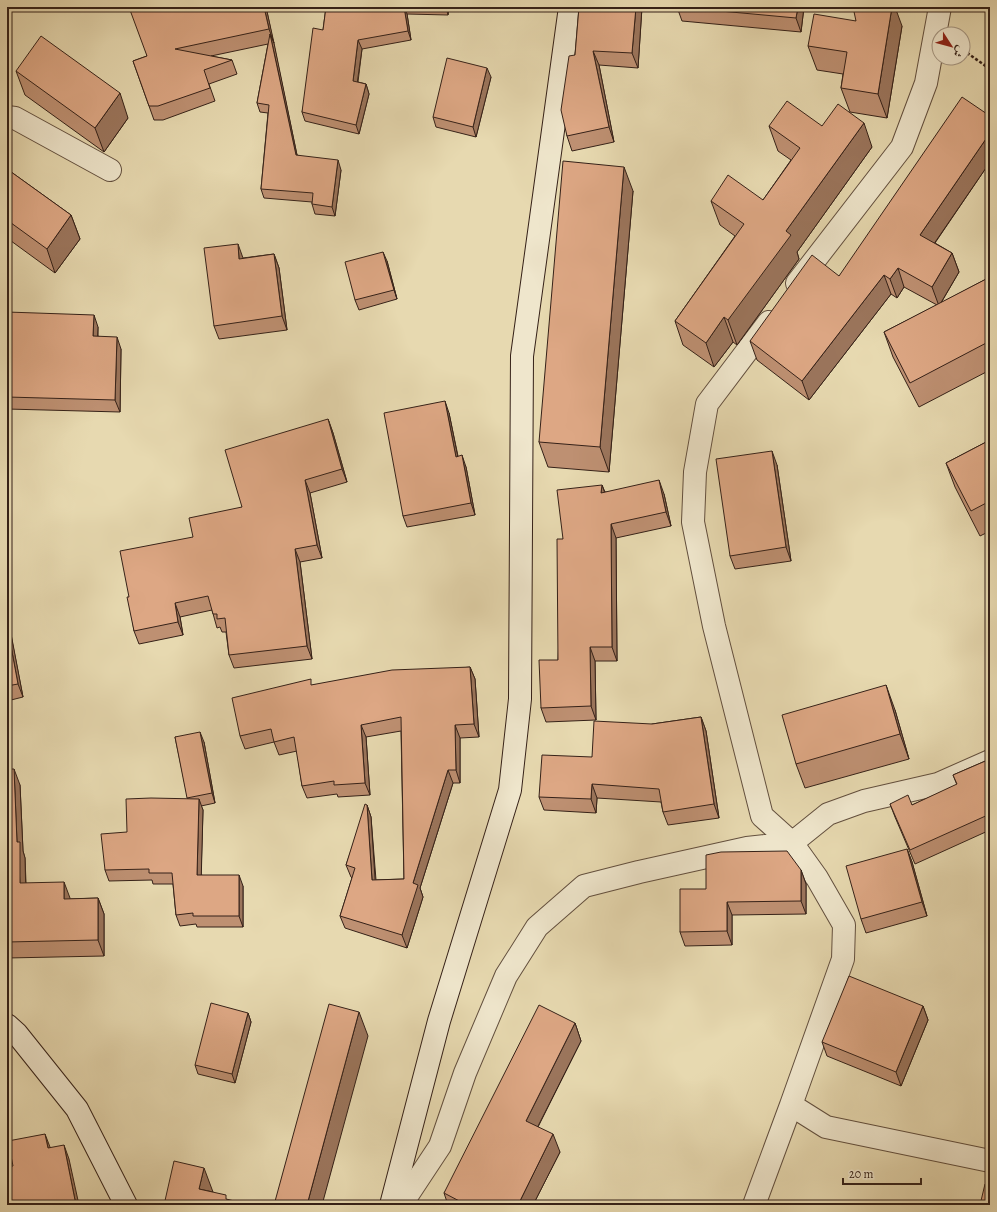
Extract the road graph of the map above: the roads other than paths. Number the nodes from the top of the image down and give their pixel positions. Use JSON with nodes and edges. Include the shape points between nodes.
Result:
{"nodes":[{"id":1,"x":570,"y":7,"type":"edge"},
{"id":2,"x":940,"y":7,"type":"edge"},
{"id":3,"x":7,"y":117,"type":"edge"},
{"id":4,"x":110,"y":170,"type":"dead end"},
{"id":5,"x":990,"y":761,"type":"edge"},
{"id":6,"x":792,"y":843,"type":"junction"},
{"id":7,"x":7,"y":1025,"type":"edge"},
{"id":8,"x":791,"y":1105,"type":"junction"},
{"id":9,"x":990,"y":1161,"type":"edge"},
{"id":10,"x":126,"y":1205,"type":"edge"},
{"id":11,"x":391,"y":1205,"type":"edge"},
{"id":12,"x":401,"y":1205,"type":"edge"},
{"id":13,"x":754,"y":1205,"type":"edge"}],
"edges":[{"from":1,"to":11,"type":"street","via":[[522,356],[520,699],[510,790],[439,1021]]},
{"from":2,"to":6,"type":"street","via":[[926,84],[902,147],[707,404],[695,472],[693,522],[714,626],[762,816]]},
{"from":3,"to":4,"type":"street","via":[[15,118]]},
{"from":5,"to":6,"type":"street","via":[[938,784],[864,801],[828,814]]},
{"from":6,"to":8,"type":"street","via":[[817,878],[844,925],[843,959]]},
{"from":6,"to":12,"type":"street","via":[[747,848],[584,886],[537,927],[506,976],[466,1073],[440,1146]]},
{"from":7,"to":10,"type":"street","via":[[78,1109]]},
{"from":8,"to":9,"type":"street","via":[[826,1127]]},
{"from":8,"to":13,"type":"street"}]}
